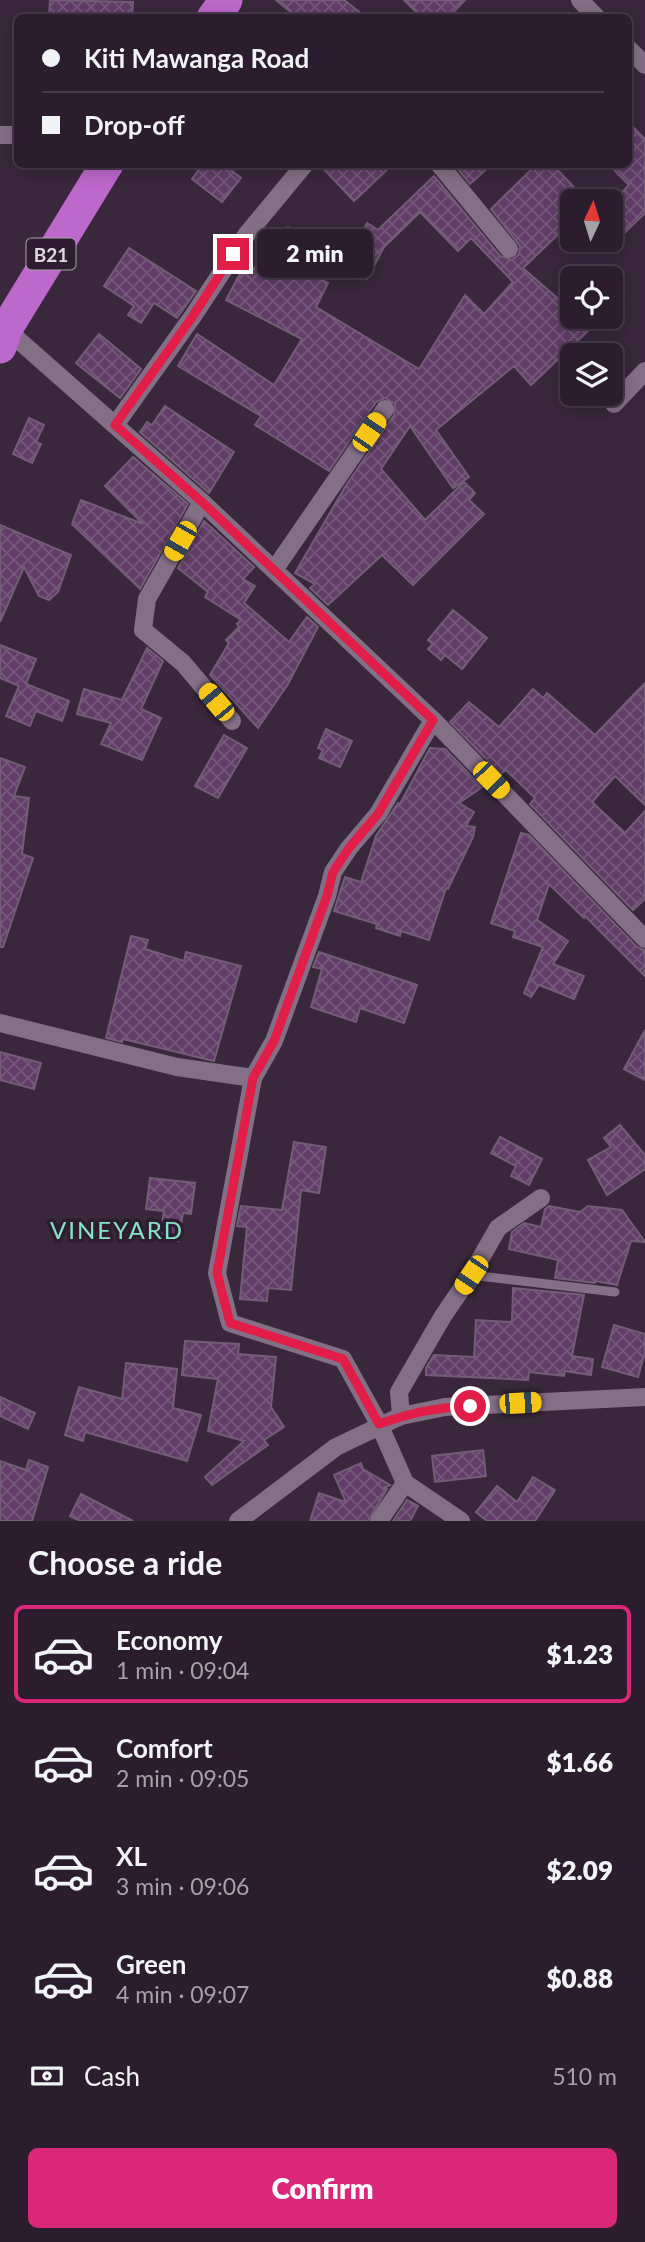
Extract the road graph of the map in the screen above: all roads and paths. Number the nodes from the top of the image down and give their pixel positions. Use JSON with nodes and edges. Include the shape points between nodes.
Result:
{"nodes":[{"id":1,"x":580,"y":0,"type":"edge"},
{"id":2,"x":593,"y":14,"type":"edge"},
{"id":3,"x":632,"y":52,"type":"edge"},
{"id":4,"x":645,"y":65,"type":"edge"},
{"id":5,"x":105,"y":168,"type":"edge"},
{"id":6,"x":302,"y":168,"type":"edge"},
{"id":7,"x":442,"y":168,"type":"edge"},
{"id":8,"x":509,"y":249,"type":"dead end"},
{"id":9,"x":3,"y":338,"type":"edge"},
{"id":10,"x":645,"y":371,"type":"edge"},
{"id":11,"x":623,"y":394,"type":"edge"},
{"id":12,"x":385,"y":409,"type":"dead end"},
{"id":13,"x":115,"y":425,"type":"junction"},
{"id":14,"x":202,"y":502,"type":"junction"},
{"id":15,"x":274,"y":570,"type":"junction"},
{"id":16,"x":433,"y":720,"type":"junction"},
{"id":17,"x":232,"y":722,"type":"dead end"},
{"id":18,"x":645,"y":939,"type":"edge"},
{"id":19,"x":0,"y":1023,"type":"edge"},
{"id":20,"x":253,"y":1078,"type":"junction"},
{"id":21,"x":541,"y":1198,"type":"dead end"},
{"id":22,"x":471,"y":1275,"type":"junction"},
{"id":23,"x":615,"y":1292,"type":"dead end"},
{"id":24,"x":645,"y":1397,"type":"edge"},
{"id":25,"x":401,"y":1416,"type":"junction"},
{"id":26,"x":379,"y":1424,"type":"junction"},
{"id":27,"x":405,"y":1483,"type":"junction"},
{"id":28,"x":238,"y":1521,"type":"edge"},
{"id":29,"x":379,"y":1521,"type":"edge"},
{"id":30,"x":461,"y":1521,"type":"edge"}],
"edges":[{"from":1,"to":2,"type":"street"},
{"from":3,"to":4,"type":"street"},
{"from":5,"to":9,"type":"highway","number":"B21"},
{"from":6,"to":13,"type":"street","via":[[247,234]]},
{"from":7,"to":8,"type":"street"},
{"from":9,"to":13,"type":"street"},
{"from":10,"to":11,"type":"street"},
{"from":12,"to":15,"type":"street"},
{"from":13,"to":14,"type":"street"},
{"from":14,"to":15,"type":"street"},
{"from":14,"to":17,"type":"street","via":[[147,599],[142,630],[183,663]]},
{"from":15,"to":16,"type":"street"},
{"from":16,"to":18,"type":"street"},
{"from":16,"to":20,"type":"street","via":[[378,814],[333,872],[274,1041]]},
{"from":19,"to":20,"type":"street","via":[[177,1067]]},
{"from":20,"to":26,"type":"street","via":[[217,1273],[230,1323],[343,1359]]},
{"from":21,"to":22,"type":"street","via":[[498,1228]]},
{"from":22,"to":23,"type":"lane"},
{"from":22,"to":25,"type":"street","via":[[399,1392]]},
{"from":24,"to":25,"type":"street","via":[[444,1407]]},
{"from":25,"to":26,"type":"street"},
{"from":26,"to":27,"type":"street"},
{"from":26,"to":28,"type":"street","via":[[335,1447]]},
{"from":27,"to":29,"type":"street"},
{"from":27,"to":30,"type":"street"}]}
